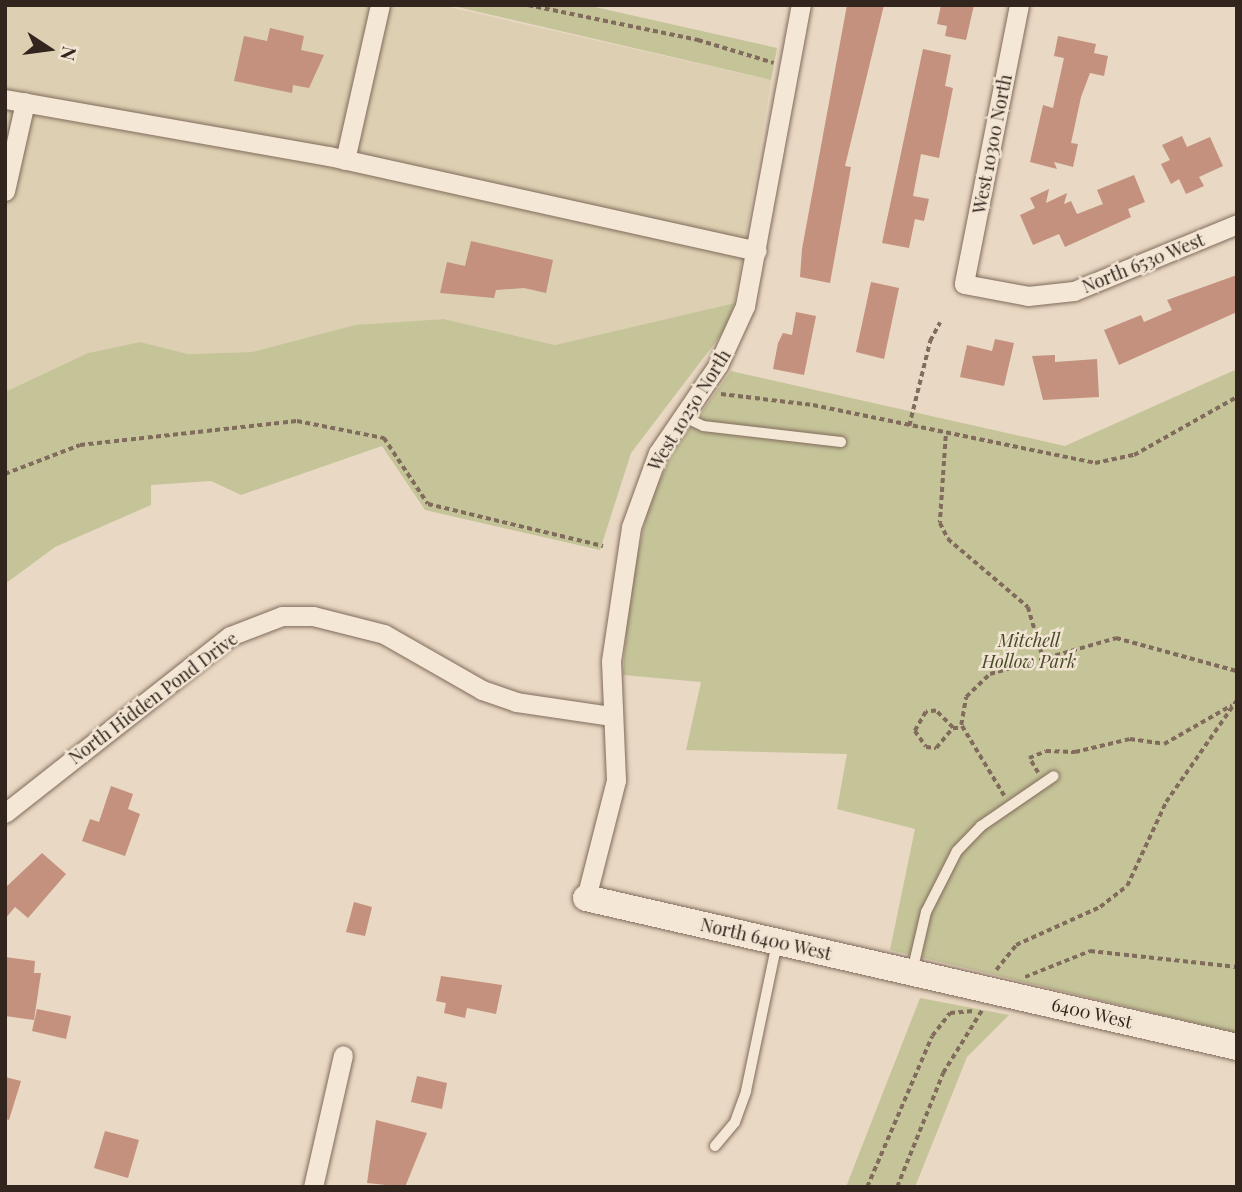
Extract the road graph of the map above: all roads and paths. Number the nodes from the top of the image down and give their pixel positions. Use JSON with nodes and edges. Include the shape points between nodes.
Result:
{"nodes":[{"id":1,"x":380,"y":5,"type":"edge"},
{"id":2,"x":528,"y":5,"type":"edge"},
{"id":3,"x":801,"y":5,"type":"edge"},
{"id":4,"x":1019,"y":5,"type":"edge"},
{"id":5,"x":788,"y":66,"type":"junction"},
{"id":6,"x":15,"y":100,"type":"edge"},
{"id":7,"x":345,"y":160,"type":"junction"},
{"id":8,"x":5,"y":191,"type":"edge"},
{"id":9,"x":1237,"y":224,"type":"edge"},
{"id":10,"x":757,"y":251,"type":"junction"},
{"id":11,"x":964,"y":284,"type":"joint"},
{"id":12,"x":940,"y":322,"type":"dead end"},
{"id":13,"x":722,"y":394,"type":"dead end"},
{"id":14,"x":1237,"y":397,"type":"edge"},
{"id":15,"x":682,"y":416,"type":"junction"},
{"id":16,"x":909,"y":426,"type":"junction"},
{"id":17,"x":947,"y":435,"type":"junction"},
{"id":18,"x":841,"y":442,"type":"dead end"},
{"id":19,"x":5,"y":474,"type":"edge"},
{"id":20,"x":603,"y":546,"type":"dead end"},
{"id":21,"x":1044,"y":661,"type":"junction"},
{"id":22,"x":1237,"y":671,"type":"edge"},
{"id":23,"x":1235,"y":702,"type":"edge"},
{"id":24,"x":611,"y":716,"type":"junction"},
{"id":25,"x":953,"y":728,"type":"junction"},
{"id":26,"x":962,"y":728,"type":"junction"},
{"id":27,"x":1054,"y":776,"type":"dead end"},
{"id":28,"x":1044,"y":783,"type":"junction"},
{"id":29,"x":1010,"y":806,"type":"junction"},
{"id":30,"x":5,"y":813,"type":"edge"},
{"id":31,"x":586,"y":898,"type":"joint"},
{"id":32,"x":777,"y":942,"type":"junction"},
{"id":33,"x":1237,"y":967,"type":"edge"},
{"id":34,"x":912,"y":972,"type":"junction"},
{"id":35,"x":947,"y":980,"type":"joint"},
{"id":36,"x":1000,"y":985,"type":"junction"},
{"id":37,"x":1237,"y":1047,"type":"edge"},
{"id":38,"x":343,"y":1055,"type":"dead end"},
{"id":39,"x":715,"y":1146,"type":"dead end"},
{"id":40,"x":313,"y":1187,"type":"edge"},
{"id":41,"x":867,"y":1187,"type":"edge"},
{"id":42,"x":897,"y":1187,"type":"edge"}],
"edges":[{"from":1,"to":7,"type":"street"},
{"from":2,"to":5,"type":"path","via":[[698,40]]},
{"from":3,"to":5,"type":"street","name":"West 10250 North"},
{"from":4,"to":11,"type":"street","name":"West 10300 North"},
{"from":5,"to":10,"type":"street","name":"West 10250 North"},
{"from":6,"to":7,"type":"street"},
{"from":6,"to":8,"type":"street"},
{"from":7,"to":10,"type":"street"},
{"from":9,"to":11,"type":"street","name":"North 6530 West","via":[[1074,291],[1028,296]]},
{"from":10,"to":15,"type":"street","name":"West 10250 North","via":[[738,327]]},
{"from":12,"to":16,"type":"path","via":[[930,341]]},
{"from":13,"to":16,"type":"path"},
{"from":14,"to":17,"type":"path","via":[[1134,455],[1095,463]]},
{"from":15,"to":18,"type":"lane","via":[[704,426]]},
{"from":15,"to":24,"type":"street","name":"West 10250 North","via":[[654,463],[631,527],[611,661]]},
{"from":16,"to":17,"type":"path"},
{"from":17,"to":21,"type":"path","via":[[940,523],[948,539],[1028,607]]},
{"from":19,"to":20,"type":"path","via":[[80,445],[297,421],[384,438],[428,504]]},
{"from":21,"to":22,"type":"path","via":[[1116,638]]},
{"from":21,"to":26,"type":"path","via":[[1000,670],[976,684],[963,705]]},
{"from":23,"to":28,"type":"path","via":[[1164,744],[1130,739],[1029,758]]},
{"from":23,"to":36,"type":"path","via":[[1166,802],[1127,886],[1100,907],[1008,951]]},
{"from":24,"to":30,"type":"street","name":"North Hidden Pond Drive","via":[[516,702],[482,690],[384,634],[313,616],[282,616],[229,636]]},
{"from":24,"to":31,"type":"street","name":"West 10250 North","via":[[616,780]]},
{"from":25,"to":25,"type":"path","via":[[936,748],[926,747],[915,731],[926,712],[936,710]]},
{"from":25,"to":26,"type":"path"},
{"from":26,"to":29,"type":"path"},
{"from":27,"to":28,"type":"lane"},
{"from":28,"to":29,"type":"lane"},
{"from":29,"to":34,"type":"lane","via":[[981,826],[947,867],[926,912]]},
{"from":31,"to":32,"type":"street","name":"North 6400 West"},
{"from":32,"to":34,"type":"street","name":"North 6400 West"},
{"from":32,"to":39,"type":"lane","via":[[746,1091],[735,1122]]},
{"from":33,"to":36,"type":"path","via":[[1090,951]]},
{"from":34,"to":35,"type":"street","name":"North 6400 West"},
{"from":35,"to":36,"type":"street","name":"6400 West"},
{"from":36,"to":37,"type":"street","name":"6400 West"},
{"from":38,"to":40,"type":"street"},
{"from":41,"to":42,"type":"path","via":[[938,1026],[955,1011],[981,1012],[943,1073]]}]}
